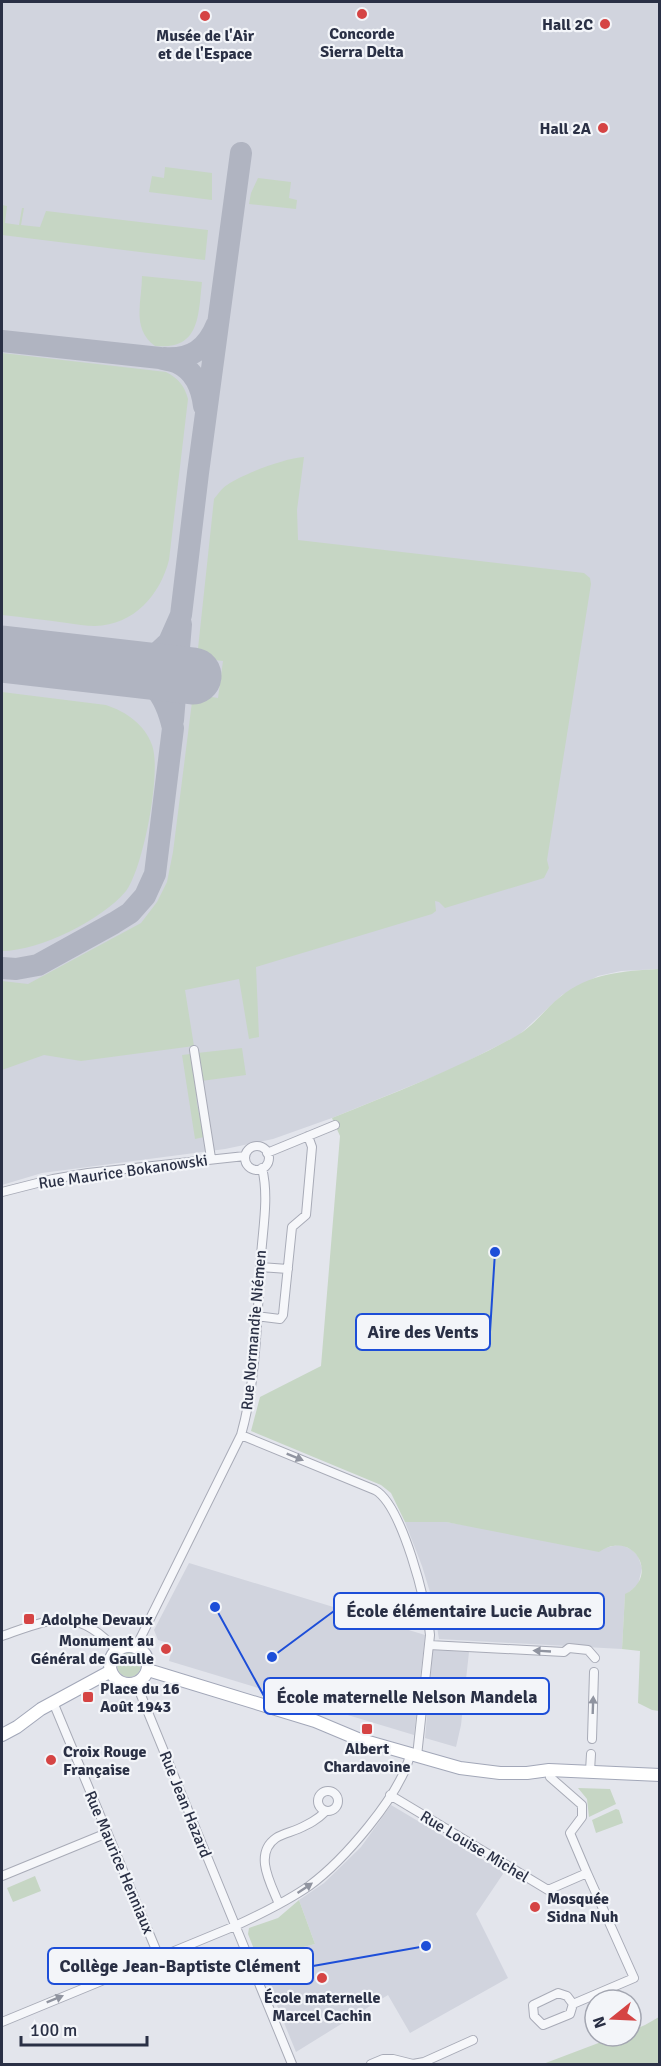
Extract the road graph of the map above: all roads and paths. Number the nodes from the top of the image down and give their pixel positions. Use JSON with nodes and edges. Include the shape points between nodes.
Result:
{"nodes":[{"id":1,"x":194,"y":1050,"type":"dead end"},
{"id":2,"x":335,"y":1125,"type":"dead end"},
{"id":3,"x":308,"y":1136,"type":"junction"},
{"id":4,"x":267,"y":1154,"type":"junction"},
{"id":5,"x":245,"y":1156,"type":"junction"},
{"id":6,"x":211,"y":1158,"type":"junction"},
{"id":7,"x":262,"y":1168,"type":"junction"},
{"id":8,"x":2,"y":1192,"type":"edge"},
{"id":9,"x":260,"y":1267,"type":"junction"},
{"id":10,"x":288,"y":1269,"type":"junction"},
{"id":11,"x":256,"y":1316,"type":"junction"},
{"id":12,"x":241,"y":1435,"type":"junction"},
{"id":13,"x":2,"y":1636,"type":"edge"},
{"id":14,"x":429,"y":1645,"type":"junction"},
{"id":15,"x":136,"y":1647,"type":"junction"},
{"id":16,"x":117,"y":1651,"type":"junction"},
{"id":17,"x":595,"y":1658,"type":"dead end"},
{"id":18,"x":148,"y":1670,"type":"junction"},
{"id":19,"x":111,"y":1671,"type":"junction"},
{"id":20,"x":594,"y":1672,"type":"dead end"},
{"id":21,"x":136,"y":1683,"type":"junction"},
{"id":22,"x":53,"y":1702,"type":"junction"},
{"id":23,"x":2,"y":1735,"type":"edge"},
{"id":24,"x":592,"y":1739,"type":"dead end"},
{"id":25,"x":591,"y":1754,"type":"dead end"},
{"id":26,"x":413,"y":1756,"type":"junction"},
{"id":27,"x":590,"y":1771,"type":"junction"},
{"id":28,"x":527,"y":1773,"type":"junction"},
{"id":29,"x":660,"y":1775,"type":"edge"},
{"id":30,"x":550,"y":1777,"type":"junction"},
{"id":31,"x":660,"y":1782,"type":"edge"},
{"id":32,"x":390,"y":1795,"type":"junction"},
{"id":33,"x":326,"y":1811,"type":"dead end"},
{"id":34,"x":107,"y":1833,"type":"junction"},
{"id":35,"x":587,"y":1873,"type":"junction"},
{"id":36,"x":2,"y":1876,"type":"edge"},
{"id":37,"x":279,"y":1904,"type":"junction"},
{"id":38,"x":235,"y":1926,"type":"junction"},
{"id":39,"x":159,"y":1957,"type":"junction"},
{"id":40,"x":573,"y":2004,"type":"junction"},
{"id":41,"x":2,"y":2022,"type":"edge"},
{"id":42,"x":473,"y":2040,"type":"dead end"},
{"id":43,"x":292,"y":2064,"type":"edge"},
{"id":44,"x":371,"y":2064,"type":"edge"}],
"edges":[{"from":1,"to":6,"type":"street"},
{"from":2,"to":3,"type":"street"},
{"from":3,"to":4,"type":"street"},
{"from":3,"to":10,"type":"street","via":[[312,1147],[306,1215],[292,1227]]},
{"from":4,"to":5,"type":"street","via":[[256,1146]]},
{"from":4,"to":7,"type":"street"},
{"from":5,"to":6,"type":"street","name":"Rue Maurice Bokanowski"},
{"from":5,"to":7,"type":"street","via":[[248,1166]]},
{"from":6,"to":8,"type":"street","name":"Rue Maurice Bokanowski","via":[[88,1173]]},
{"from":7,"to":9,"type":"street","name":"Rue Normandie Niémen","via":[[266,1184]]},
{"from":9,"to":10,"type":"street"},
{"from":9,"to":11,"type":"street","name":"Rue Normandie Niémen"},
{"from":10,"to":11,"type":"street","via":[[283,1315]]},
{"from":11,"to":12,"type":"street","name":"Rue Normandie Niémen","via":[[250,1390]]},
{"from":12,"to":14,"type":"street","one_way":true,"via":[[380,1493],[414,1563],[429,1623]]},
{"from":12,"to":15,"type":"street","name":"Rue Normandie Niémen"},
{"from":13,"to":16,"type":"street","via":[[46,1621],[69,1620],[97,1631]]},
{"from":17,"to":14,"type":"street","one_way":true,"via":[[588,1650],[569,1648],[564,1652]]},
{"from":14,"to":26,"type":"street"},
{"from":15,"to":16,"type":"main road"},
{"from":15,"to":18,"type":"main road","via":[[145,1655]]},
{"from":16,"to":19,"type":"main road","via":[[110,1663]]},
{"from":18,"to":21,"type":"main road"},
{"from":18,"to":26,"type":"main road","via":[[315,1721]]},
{"from":19,"to":21,"type":"main road","via":[[124,1683]]},
{"from":19,"to":22,"type":"main road"},
{"from":24,"to":20,"type":"street","one_way":true},
{"from":21,"to":38,"type":"street","name":"Rue Jean Hazard"},
{"from":22,"to":23,"type":"main road"},
{"from":22,"to":34,"type":"street","name":"Rue Maurice Henniaux"},
{"from":25,"to":27,"type":"street"},
{"from":26,"to":28,"type":"main road","via":[[477,1772]]},
{"from":26,"to":32,"type":"street"},
{"from":27,"to":28,"type":"main road"},
{"from":27,"to":29,"type":"main road"},
{"from":28,"to":30,"type":"main road"},
{"from":30,"to":31,"type":"main road"},
{"from":30,"to":35,"type":"street","via":[[582,1805],[582,1817],[570,1833]]},
{"from":32,"to":35,"type":"street","name":"Rue Louise Michel","via":[[548,1890]]},
{"from":37,"to":32,"type":"street","one_way":true,"via":[[332,1866]]},
{"from":33,"to":37,"type":"street","via":[[267,1847],[264,1864]]},
{"from":34,"to":36,"type":"street"},
{"from":34,"to":39,"type":"street","name":"Rue Maurice Henniaux"},
{"from":35,"to":40,"type":"street","via":[[634,1978]]},
{"from":37,"to":38,"type":"street"},
{"from":38,"to":39,"type":"street"},
{"from":38,"to":43,"type":"street","name":"Rue Jean Hazard"},
{"from":41,"to":39,"type":"street","one_way":true},
{"from":40,"to":40,"type":"street","via":[[567,1995],[558,1993],[533,2005],[534,2016],[543,2025],[570,2014]]},
{"from":42,"to":44,"type":"street","via":[[424,2062],[413,2064],[393,2059]]}]}
